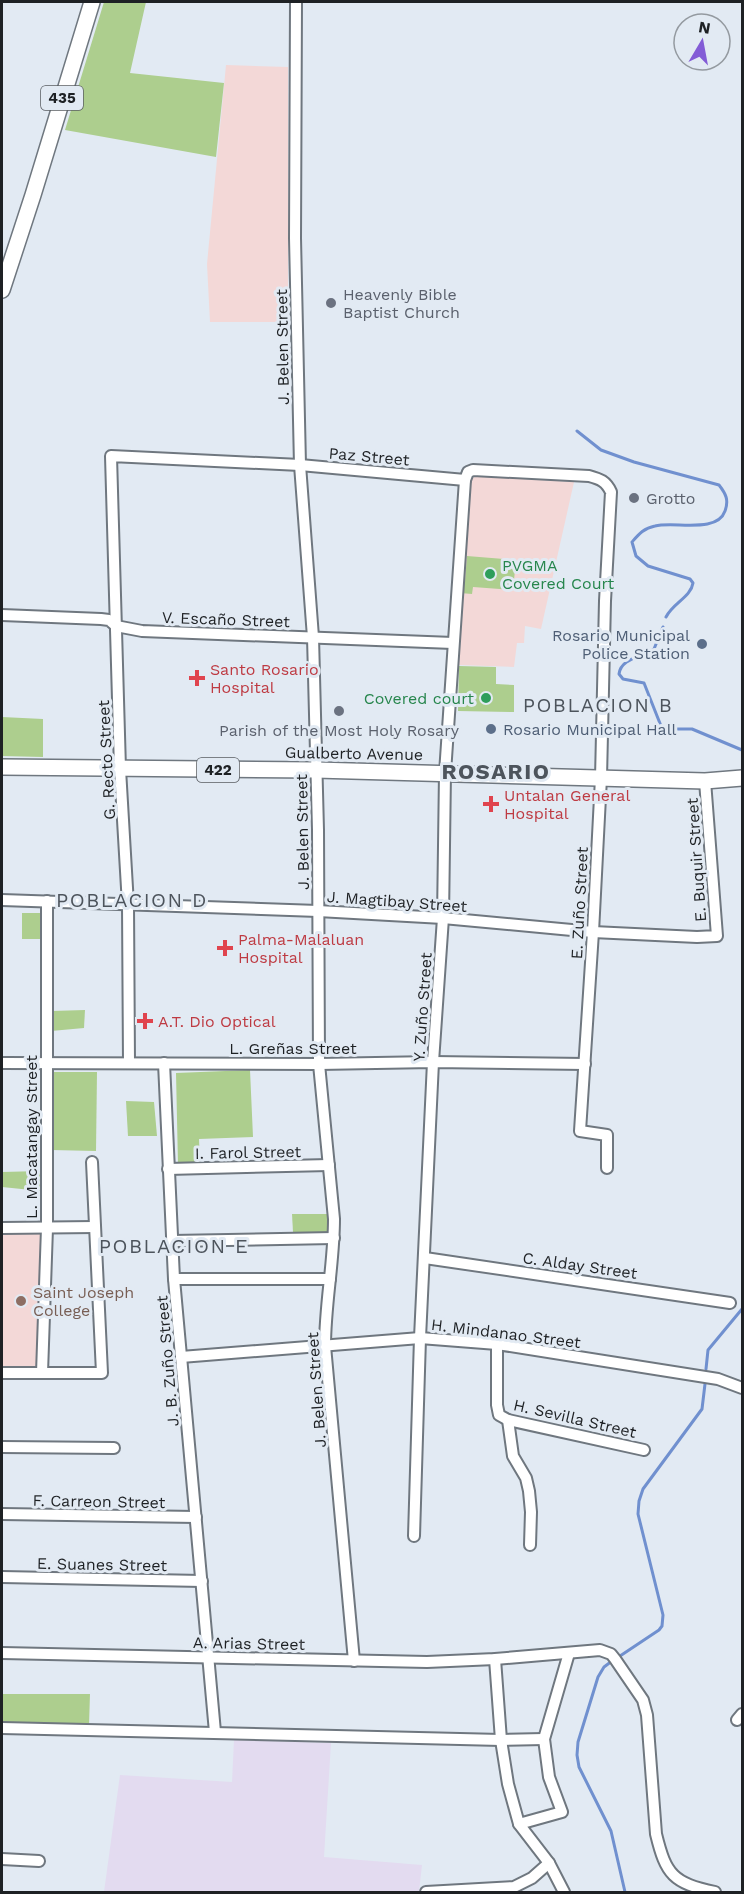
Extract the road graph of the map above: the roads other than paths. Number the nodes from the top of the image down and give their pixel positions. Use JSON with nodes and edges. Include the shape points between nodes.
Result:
{"nodes":[{"id":1,"x":92,"y":2,"type":"edge"},
{"id":2,"x":296,"y":2,"type":"edge"},
{"id":3,"x":2,"y":290,"type":"edge"},
{"id":4,"x":111,"y":456,"type":"joint"},
{"id":5,"x":300,"y":465,"type":"junction"},
{"id":6,"x":465,"y":480,"type":"junction"},
{"id":7,"x":611,"y":492,"type":"joint"},
{"id":8,"x":2,"y":615,"type":"edge"},
{"id":9,"x":116,"y":627,"type":"junction"},
{"id":10,"x":313,"y":637,"type":"junction"},
{"id":11,"x":453,"y":643,"type":"junction"},
{"id":12,"x":2,"y":767,"type":"edge"},
{"id":13,"x":120,"y":769,"type":"junction"},
{"id":14,"x":316,"y":770,"type":"junction"},
{"id":15,"x":445,"y":773,"type":"junction"},
{"id":16,"x":601,"y":777,"type":"junction"},
{"id":17,"x":742,"y":778,"type":"edge"},
{"id":18,"x":705,"y":781,"type":"junction"},
{"id":19,"x":2,"y":900,"type":"edge"},
{"id":20,"x":47,"y":901,"type":"junction"},
{"id":21,"x":128,"y":905,"type":"junction"},
{"id":22,"x":318,"y":911,"type":"junction"},
{"id":23,"x":443,"y":918,"type":"junction"},
{"id":24,"x":593,"y":932,"type":"junction"},
{"id":25,"x":717,"y":936,"type":"joint"},
{"id":26,"x":164,"y":1062,"type":"junction"},
{"id":27,"x":433,"y":1062,"type":"junction"},
{"id":28,"x":2,"y":1063,"type":"edge"},
{"id":29,"x":46,"y":1063,"type":"junction"},
{"id":30,"x":129,"y":1063,"type":"junction"},
{"id":31,"x":319,"y":1064,"type":"junction"},
{"id":32,"x":585,"y":1064,"type":"junction"},
{"id":33,"x":92,"y":1162,"type":"dead end"},
{"id":34,"x":329,"y":1165,"type":"junction"},
{"id":35,"x":606,"y":1168,"type":"dead end"},
{"id":36,"x":168,"y":1169,"type":"junction"},
{"id":37,"x":95,"y":1227,"type":"junction"},
{"id":38,"x":2,"y":1228,"type":"edge"},
{"id":39,"x":47,"y":1228,"type":"junction"},
{"id":40,"x":334,"y":1238,"type":"junction"},
{"id":41,"x":172,"y":1240,"type":"junction"},
{"id":42,"x":425,"y":1258,"type":"junction"},
{"id":43,"x":174,"y":1279,"type":"junction"},
{"id":44,"x":330,"y":1279,"type":"junction"},
{"id":45,"x":730,"y":1303,"type":"dead end"},
{"id":46,"x":420,"y":1338,"type":"junction"},
{"id":47,"x":497,"y":1344,"type":"junction"},
{"id":48,"x":325,"y":1346,"type":"junction"},
{"id":49,"x":181,"y":1357,"type":"junction"},
{"id":50,"x":2,"y":1373,"type":"edge"},
{"id":51,"x":42,"y":1373,"type":"junction"},
{"id":52,"x":742,"y":1388,"type":"edge"},
{"id":53,"x":508,"y":1420,"type":"junction"},
{"id":54,"x":2,"y":1447,"type":"edge"},
{"id":55,"x":114,"y":1448,"type":"dead end"},
{"id":56,"x":644,"y":1450,"type":"dead end"},
{"id":57,"x":2,"y":1514,"type":"edge"},
{"id":58,"x":196,"y":1517,"type":"junction"},
{"id":59,"x":414,"y":1536,"type":"dead end"},
{"id":60,"x":530,"y":1545,"type":"dead end"},
{"id":61,"x":2,"y":1577,"type":"edge"},
{"id":62,"x":202,"y":1581,"type":"junction"},
{"id":63,"x":2,"y":1653,"type":"edge"},
{"id":64,"x":569,"y":1653,"type":"junction"},
{"id":65,"x":209,"y":1657,"type":"junction"},
{"id":66,"x":495,"y":1659,"type":"junction"},
{"id":67,"x":354,"y":1661,"type":"junction"},
{"id":68,"x":2,"y":1728,"type":"edge"},
{"id":69,"x":214,"y":1732,"type":"junction"},
{"id":70,"x":543,"y":1739,"type":"junction"},
{"id":71,"x":501,"y":1740,"type":"junction"},
{"id":72,"x":519,"y":1824,"type":"junction"},
{"id":73,"x":2,"y":1859,"type":"edge"},
{"id":74,"x":39,"y":1861,"type":"dead end"},
{"id":75,"x":549,"y":1863,"type":"junction"},
{"id":76,"x":426,"y":1893,"type":"edge"},
{"id":77,"x":564,"y":1893,"type":"edge"},
{"id":78,"x":715,"y":1893,"type":"edge"}],
"edges":[{"from":1,"to":3,"type":"main road","number":"435"},
{"from":2,"to":5,"type":"street","name":"J. Belen Street","via":[[295,238]]},
{"from":4,"to":5,"type":"street","name":"Paz Street"},
{"from":4,"to":9,"type":"street","name":"G. Recto Street"},
{"from":5,"to":6,"type":"street","name":"Paz Street"},
{"from":5,"to":10,"type":"street","name":"J. Belen Street"},
{"from":6,"to":7,"type":"street","name":"Paz Street","via":[[473,470],[589,476],[604,481]]},
{"from":6,"to":11,"type":"street","name":"Y. Zuño Street"},
{"from":7,"to":16,"type":"street","name":"E. Zuño Street"},
{"from":8,"to":9,"type":"street","name":"V. Escaño Street","via":[[101,619]]},
{"from":9,"to":10,"type":"street","name":"V. Escaño Street","via":[[142,632]]},
{"from":9,"to":13,"type":"street","name":"G. Recto Street"},
{"from":10,"to":11,"type":"street","name":"V. Escaño Street"},
{"from":10,"to":14,"type":"street","name":"J. Belen Street"},
{"from":11,"to":15,"type":"street","name":"Y. Zuño Street"},
{"from":12,"to":13,"type":"main road","name":"Gualberto Avenue","number":"422"},
{"from":13,"to":14,"type":"main road","name":"Gualberto Avenue","number":"422"},
{"from":13,"to":21,"type":"street","name":"G. Recto Street"},
{"from":14,"to":15,"type":"main road","name":"Gualberto Avenue","number":"422"},
{"from":14,"to":22,"type":"street","name":"J. Belen Street"},
{"from":15,"to":16,"type":"main road","name":"Gualberto Avenue","number":"422"},
{"from":15,"to":23,"type":"street","name":"Y. Zuño Street"},
{"from":16,"to":18,"type":"main road","name":"Gualberto Avenue","number":"422"},
{"from":16,"to":24,"type":"street","name":"E. Zuño Street"},
{"from":17,"to":18,"type":"main road","name":"Gualberto Avenue","number":"422"},
{"from":18,"to":25,"type":"street","name":"E. Buquir Street"},
{"from":19,"to":20,"type":"street","name":"J. Magtibay Street"},
{"from":20,"to":21,"type":"street","name":"J. Magtibay Street"},
{"from":20,"to":29,"type":"street","name":"L. Macatangay Street"},
{"from":21,"to":22,"type":"street","name":"J. Magtibay Street"},
{"from":21,"to":30,"type":"street","name":"G. Recto Street"},
{"from":22,"to":23,"type":"street","name":"J. Magtibay Street"},
{"from":22,"to":31,"type":"street","name":"J. Belen Street"},
{"from":23,"to":24,"type":"street","name":"J. Magtibay Street"},
{"from":23,"to":27,"type":"street","name":"Y. Zuño Street"},
{"from":24,"to":25,"type":"street","name":"J. Magtibay Street"},
{"from":24,"to":32,"type":"street","name":"E. Zuño Street"},
{"from":26,"to":30,"type":"street","name":"L. Greñas Street"},
{"from":26,"to":31,"type":"street","name":"L. Greñas Street"},
{"from":26,"to":36,"type":"street","name":"J. B. Zuño Street"},
{"from":27,"to":31,"type":"street","name":"L. Greñas Street"},
{"from":27,"to":32,"type":"street","name":"L. Greñas Street"},
{"from":27,"to":42,"type":"street","name":"Y. Zuño Street"},
{"from":28,"to":29,"type":"street","name":"L. Greñas Street"},
{"from":29,"to":30,"type":"street","name":"L. Greñas Street"},
{"from":29,"to":39,"type":"street","name":"L. Macatangay Street"},
{"from":31,"to":34,"type":"street","name":"J. Belen Street"},
{"from":32,"to":35,"type":"street","name":"E. Zuño Street","via":[[580,1131],[607,1135]]},
{"from":33,"to":37,"type":"street"},
{"from":34,"to":36,"type":"street","name":"I. Farol Street"},
{"from":34,"to":40,"type":"street","name":"J. Belen Street"},
{"from":36,"to":41,"type":"street","name":"J. B. Zuño Street"},
{"from":37,"to":39,"type":"street"},
{"from":37,"to":51,"type":"street","via":[[102,1373]]},
{"from":38,"to":39,"type":"street"},
{"from":39,"to":51,"type":"street","name":"L. Macatangay Street"},
{"from":40,"to":41,"type":"street"},
{"from":40,"to":44,"type":"street","name":"J. Belen Street"},
{"from":41,"to":43,"type":"street","name":"J. B. Zuño Street"},
{"from":42,"to":45,"type":"street","name":"C. Alday Street"},
{"from":42,"to":46,"type":"street","name":"Y. Zuño Street"},
{"from":43,"to":44,"type":"street"},
{"from":43,"to":49,"type":"street","name":"J. B. Zuño Street"},
{"from":44,"to":48,"type":"street","name":"J. Belen Street"},
{"from":46,"to":47,"type":"street","name":"H. Mindanao Street"},
{"from":46,"to":48,"type":"street","name":"H. Mindanao Street"},
{"from":46,"to":59,"type":"street","name":"Y. Zuño Street"},
{"from":47,"to":52,"type":"street","name":"H. Mindanao Street","via":[[718,1378]]},
{"from":47,"to":53,"type":"street","name":"H. Sevilla Street","via":[[497,1405],[499,1414]]},
{"from":48,"to":49,"type":"street","name":"H. Mindanao Street"},
{"from":48,"to":67,"type":"street","name":"J. Belen Street"},
{"from":49,"to":58,"type":"street","name":"J. B. Zuño Street"},
{"from":50,"to":51,"type":"street"},
{"from":53,"to":56,"type":"street","name":"H. Sevilla Street"},
{"from":53,"to":60,"type":"street","via":[[513,1456],[529,1491]]},
{"from":54,"to":55,"type":"street"},
{"from":57,"to":58,"type":"street","name":"F. Carreon Street"},
{"from":58,"to":62,"type":"street","name":"J. B. Zuño Street"},
{"from":61,"to":62,"type":"street","name":"E. Suanes Street"},
{"from":62,"to":65,"type":"street","name":"J. B. Zuño Street"},
{"from":63,"to":65,"type":"street","name":"A. Arias Street"},
{"from":64,"to":66,"type":"street","name":"A. Arias Street"},
{"from":64,"to":70,"type":"street"},
{"from":64,"to":78,"type":"street","name":"A. Arias Street","via":[[594,1649],[611,1654],[643,1700],[661,1852],[678,1881]]},
{"from":65,"to":67,"type":"street","name":"A. Arias Street"},
{"from":65,"to":69,"type":"street","name":"J. B. Zuño Street"},
{"from":66,"to":67,"type":"street","name":"A. Arias Street"},
{"from":66,"to":71,"type":"street"},
{"from":68,"to":69,"type":"street"},
{"from":69,"to":71,"type":"street"},
{"from":70,"to":71,"type":"street"},
{"from":70,"to":72,"type":"street","via":[[549,1777],[562,1812]]},
{"from":71,"to":72,"type":"street"},
{"from":72,"to":75,"type":"street"},
{"from":73,"to":74,"type":"street"},
{"from":75,"to":76,"type":"street","via":[[514,1887]]},
{"from":75,"to":77,"type":"street"}]}
